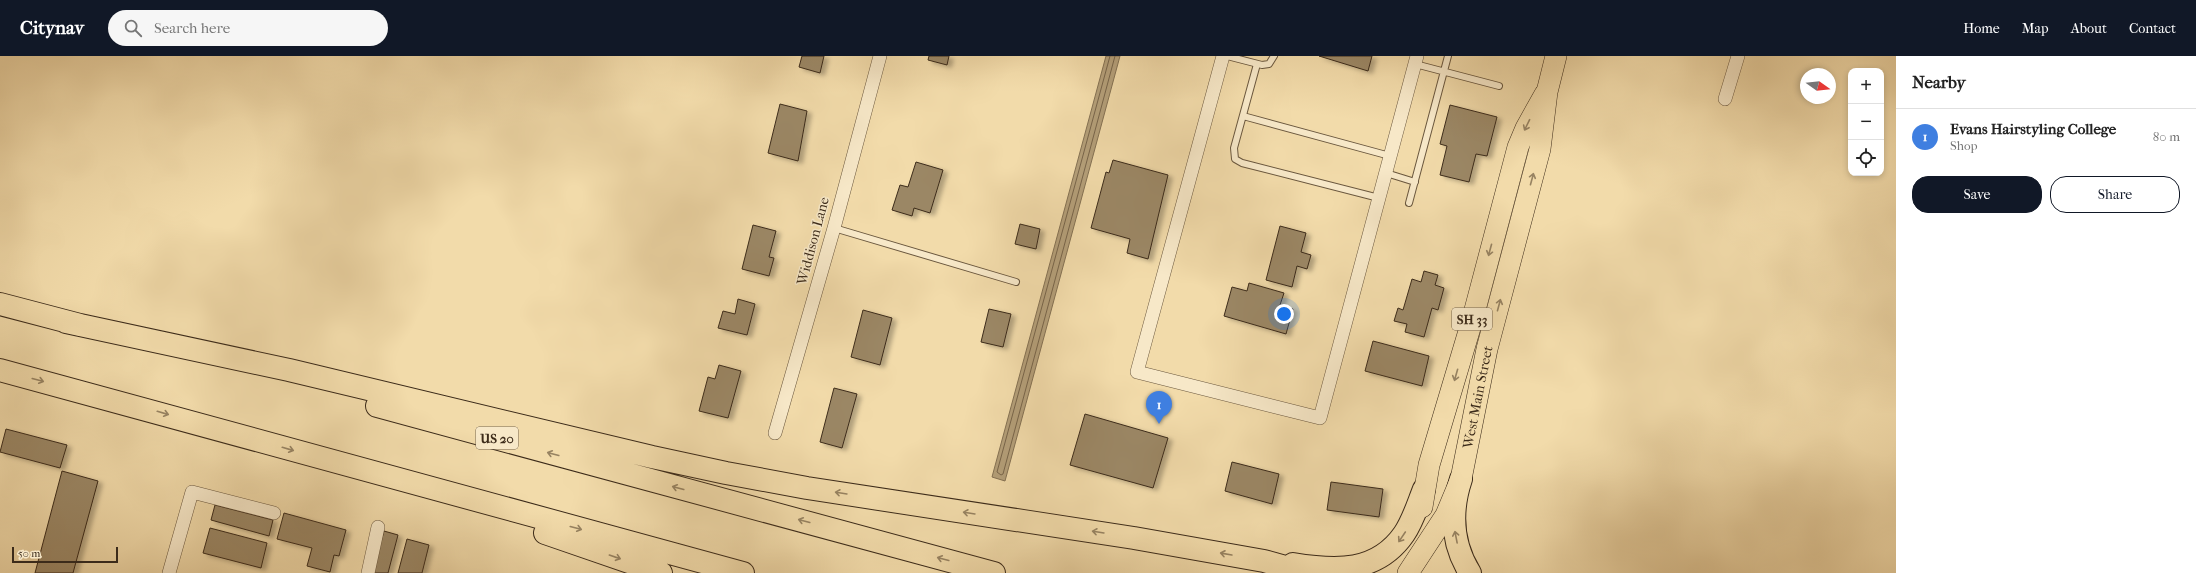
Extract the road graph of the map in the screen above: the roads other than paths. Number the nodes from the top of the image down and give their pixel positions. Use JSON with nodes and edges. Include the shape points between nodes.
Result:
{"nodes":[{"id":1,"x":880,"y":56,"type":"edge"},
{"id":2,"x":1223,"y":56,"type":"edge"},
{"id":3,"x":1227,"y":56,"type":"edge"},
{"id":4,"x":1274,"y":56,"type":"edge"},
{"id":5,"x":1448,"y":56,"type":"edge"},
{"id":6,"x":1556,"y":56,"type":"edge"},
{"id":7,"x":1738,"y":56,"type":"edge"},
{"id":8,"x":1416,"y":60,"type":"edge"},
{"id":9,"x":1257,"y":64,"type":"junction"},
{"id":10,"x":1444,"y":72,"type":"junction"},
{"id":11,"x":1500,"y":86,"type":"dead end"},
{"id":12,"x":1547,"y":92,"type":"junction"},
{"id":13,"x":1725,"y":99,"type":"dead end"},
{"id":14,"x":1243,"y":116,"type":"junction"},
{"id":15,"x":1390,"y":156,"type":"junction"},
{"id":16,"x":1386,"y":173,"type":"junction"},
{"id":17,"x":1415,"y":182,"type":"junction"},
{"id":18,"x":1379,"y":198,"type":"junction"},
{"id":19,"x":1409,"y":203,"type":"dead end"},
{"id":20,"x":834,"y":228,"type":"junction"},
{"id":21,"x":1016,"y":282,"type":"dead end"},
{"id":22,"x":0,"y":304,"type":"edge"},
{"id":23,"x":66,"y":322,"type":"junction"},
{"id":24,"x":0,"y":370,"type":"edge"},
{"id":25,"x":775,"y":433,"type":"dead end"},
{"id":26,"x":353,"y":468,"type":"junction"},
{"id":27,"x":1461,"y":479,"type":"junction"},
{"id":28,"x":1424,"y":489,"type":"junction"},
{"id":29,"x":274,"y":514,"type":"dead end"},
{"id":30,"x":378,"y":527,"type":"dead end"},
{"id":31,"x":1264,"y":561,"type":"junction"},
{"id":32,"x":1421,"y":563,"type":"edge"},
{"id":33,"x":169,"y":573,"type":"edge"},
{"id":34,"x":368,"y":573,"type":"edge"},
{"id":35,"x":661,"y":573,"type":"edge"},
{"id":36,"x":744,"y":573,"type":"edge"},
{"id":37,"x":994,"y":573,"type":"edge"},
{"id":38,"x":1307,"y":573,"type":"edge"},
{"id":39,"x":1408,"y":573,"type":"edge"},
{"id":40,"x":1470,"y":573,"type":"edge"}],
"edges":[{"from":1,"to":20,"type":"street","name":"Widdison Lane"},
{"from":2,"to":18,"type":"street","via":[[1137,372],[1320,418]]},
{"from":3,"to":9,"type":"lane"},
{"from":4,"to":9,"type":"lane","via":[[1269,64]]},
{"from":5,"to":10,"type":"lane"},
{"from":6,"to":12,"type":"main road","name":"West Main Street","number":"SH 33"},
{"from":7,"to":13,"type":"street"},
{"from":8,"to":10,"type":"lane"},
{"from":8,"to":15,"type":"street"},
{"from":9,"to":14,"type":"lane"},
{"from":10,"to":11,"type":"lane"},
{"from":10,"to":17,"type":"lane"},
{"from":27,"to":12,"type":"main road","name":"West Main Street","number":"SH 33","one_way":true,"via":[[1486,349],[1540,149]]},
{"from":12,"to":28,"type":"main road","name":"West Main Street","number":"SH 33","one_way":true,"via":[[1535,109],[1518,147]]},
{"from":14,"to":15,"type":"lane"},
{"from":14,"to":18,"type":"lane","via":[[1234,148],[1235,159],[1242,163]]},
{"from":15,"to":16,"type":"street"},
{"from":16,"to":17,"type":"lane"},
{"from":16,"to":18,"type":"street"},
{"from":17,"to":19,"type":"lane"},
{"from":20,"to":21,"type":"lane"},
{"from":20,"to":25,"type":"street","name":"Widdison Lane"},
{"from":22,"to":23,"type":"highway","number":"US 20"},
{"from":31,"to":23,"type":"highway","one_way":true,"via":[[726,473],[645,456],[281,368]]},
{"from":37,"to":23,"type":"highway","number":"US 20","one_way":true},
{"from":24,"to":26,"type":"highway","one_way":true,"via":[[125,402]]},
{"from":26,"to":35,"type":"highway","one_way":true},
{"from":26,"to":36,"type":"highway","one_way":true},
{"from":27,"to":32,"type":"main road","name":"West Main Street"},
{"from":40,"to":27,"type":"highway","number":"SH 33","one_way":true,"via":[[1463,561],[1455,534],[1454,506]]},
{"from":28,"to":31,"type":"highway","one_way":true,"via":[[1398,543],[1369,564],[1334,570]]},
{"from":28,"to":32,"type":"main road","name":"West Main Street","number":"SH 33"},
{"from":29,"to":33,"type":"street","via":[[192,492]]},
{"from":30,"to":34,"type":"street"},
{"from":31,"to":38,"type":"highway"},
{"from":32,"to":39,"type":"main road","name":"West Main Street"}]}
